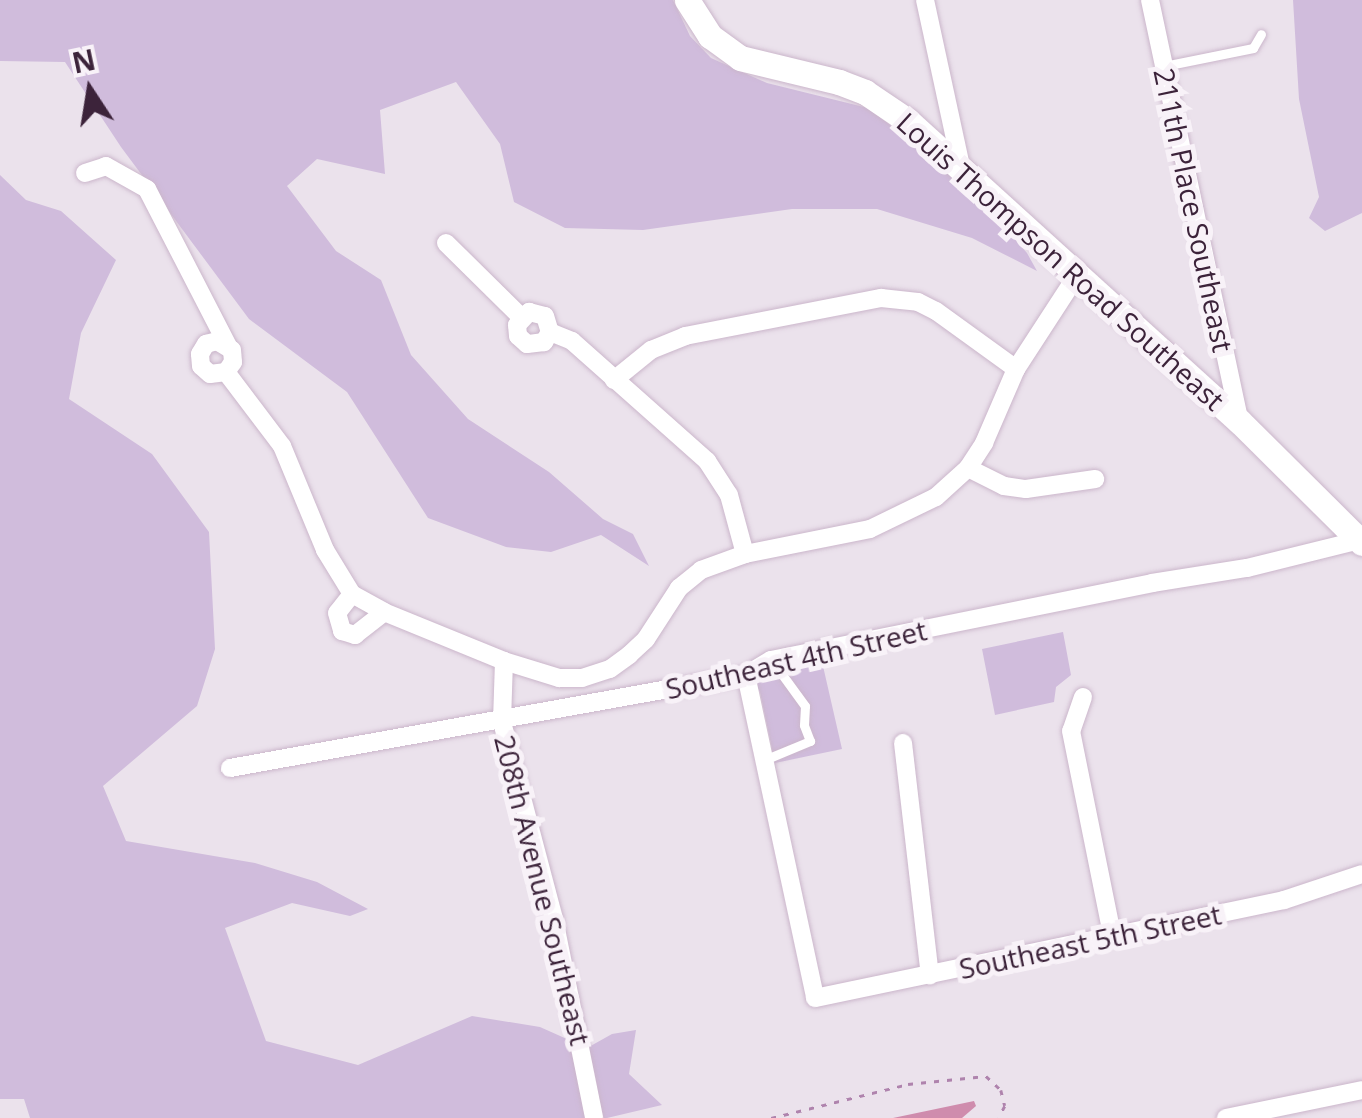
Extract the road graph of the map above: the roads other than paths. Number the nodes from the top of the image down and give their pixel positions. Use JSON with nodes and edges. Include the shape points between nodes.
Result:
{"nodes":[{"id":1,"x":686,"y":0,"type":"edge"},
{"id":2,"x":926,"y":0,"type":"edge"},
{"id":3,"x":1150,"y":0,"type":"edge"},
{"id":4,"x":1261,"y":34,"type":"dead end"},
{"id":5,"x":1164,"y":66,"type":"junction"},
{"id":6,"x":961,"y":167,"type":"junction"},
{"id":7,"x":85,"y":173,"type":"dead end"},
{"id":8,"x":446,"y":243,"type":"dead end"},
{"id":9,"x":1077,"y":274,"type":"junction"},
{"id":10,"x":521,"y":317,"type":"junction"},
{"id":11,"x":550,"y":332,"type":"junction"},
{"id":12,"x":228,"y":346,"type":"junction"},
{"id":13,"x":1016,"y":369,"type":"junction"},
{"id":14,"x":226,"y":372,"type":"junction"},
{"id":15,"x":614,"y":380,"type":"junction"},
{"id":16,"x":1239,"y":421,"type":"junction"},
{"id":17,"x":968,"y":468,"type":"junction"},
{"id":18,"x":1095,"y":479,"type":"dead end"},
{"id":19,"x":1361,"y":541,"type":"edge"},
{"id":20,"x":746,"y":554,"type":"junction"},
{"id":21,"x":352,"y":594,"type":"junction"},
{"id":22,"x":384,"y":612,"type":"junction"},
{"id":23,"x":771,"y":660,"type":"junction"},
{"id":24,"x":504,"y":661,"type":"junction"},
{"id":25,"x":746,"y":674,"type":"junction"},
{"id":26,"x":1083,"y":697,"type":"dead end"},
{"id":27,"x":502,"y":722,"type":"junction"},
{"id":28,"x":903,"y":744,"type":"dead end"},
{"id":29,"x":764,"y":760,"type":"junction"},
{"id":30,"x":230,"y":768,"type":"dead end"},
{"id":31,"x":1362,"y":874,"type":"edge"},
{"id":32,"x":1112,"y":934,"type":"junction"},
{"id":33,"x":930,"y":975,"type":"junction"},
{"id":34,"x":1362,"y":1090,"type":"edge"},
{"id":35,"x":594,"y":1118,"type":"edge"},
{"id":36,"x":1226,"y":1118,"type":"edge"}],
"edges":[{"from":1,"to":6,"type":"street","name":"Louis Thompson Road Southeast","via":[[710,36],[740,58],[865,92]]},
{"from":2,"to":6,"type":"street"},
{"from":3,"to":5,"type":"street","name":"211th Place Southeast"},
{"from":4,"to":5,"type":"lane","via":[[1253,48]]},
{"from":5,"to":16,"type":"street","name":"211th Place Southeast"},
{"from":6,"to":9,"type":"street","name":"Louis Thompson Road Southeast"},
{"from":7,"to":12,"type":"street","via":[[106,166],[147,190]]},
{"from":8,"to":10,"type":"street"},
{"from":9,"to":13,"type":"street"},
{"from":9,"to":16,"type":"street","name":"Louis Thompson Road Southeast"},
{"from":10,"to":11,"type":"street","via":[[540,313]]},
{"from":10,"to":11,"type":"street","via":[[517,331],[527,344],[539,345]]},
{"from":11,"to":15,"type":"street","via":[[572,341]]},
{"from":12,"to":14,"type":"street","via":[[233,356]]},
{"from":12,"to":14,"type":"street","via":[[212,342],[200,354],[204,370]]},
{"from":13,"to":15,"type":"street","via":[[936,311],[880,298],[684,336],[651,350]]},
{"from":13,"to":17,"type":"street"},
{"from":14,"to":21,"type":"street","via":[[282,446],[325,550]]},
{"from":15,"to":20,"type":"street","via":[[720,478]]},
{"from":16,"to":19,"type":"street","name":"Louis Thompson Road Southeast"},
{"from":17,"to":18,"type":"street","via":[[1026,489]]},
{"from":17,"to":20,"type":"street","via":[[891,522]]},
{"from":19,"to":23,"type":"street","name":"Southeast 4th Street"},
{"from":20,"to":24,"type":"street","via":[[689,578],[646,639],[610,670],[559,678]]},
{"from":21,"to":22,"type":"street"},
{"from":21,"to":22,"type":"street","via":[[336,613],[342,632],[355,635]]},
{"from":22,"to":24,"type":"street"},
{"from":23,"to":25,"type":"street","name":"Southeast 4th Street"},
{"from":23,"to":29,"type":"lane","via":[[806,706],[810,736],[804,745]]},
{"from":24,"to":27,"type":"street","name":"208th Avenue Southeast"},
{"from":25,"to":27,"type":"street","name":"Southeast 4th Street"},
{"from":25,"to":29,"type":"street"},
{"from":26,"to":32,"type":"street","via":[[1071,731]]},
{"from":27,"to":30,"type":"street","name":"Southeast 4th Street"},
{"from":27,"to":35,"type":"street","name":"208th Avenue Southeast","via":[[554,919]]},
{"from":28,"to":33,"type":"street"},
{"from":29,"to":33,"type":"street","name":"Southeast 5th Street","via":[[815,998]]},
{"from":31,"to":32,"type":"street","name":"Southeast 5th Street","via":[[1284,900]]},
{"from":32,"to":33,"type":"street","name":"Southeast 5th Street"},
{"from":34,"to":36,"type":"street"}]}
